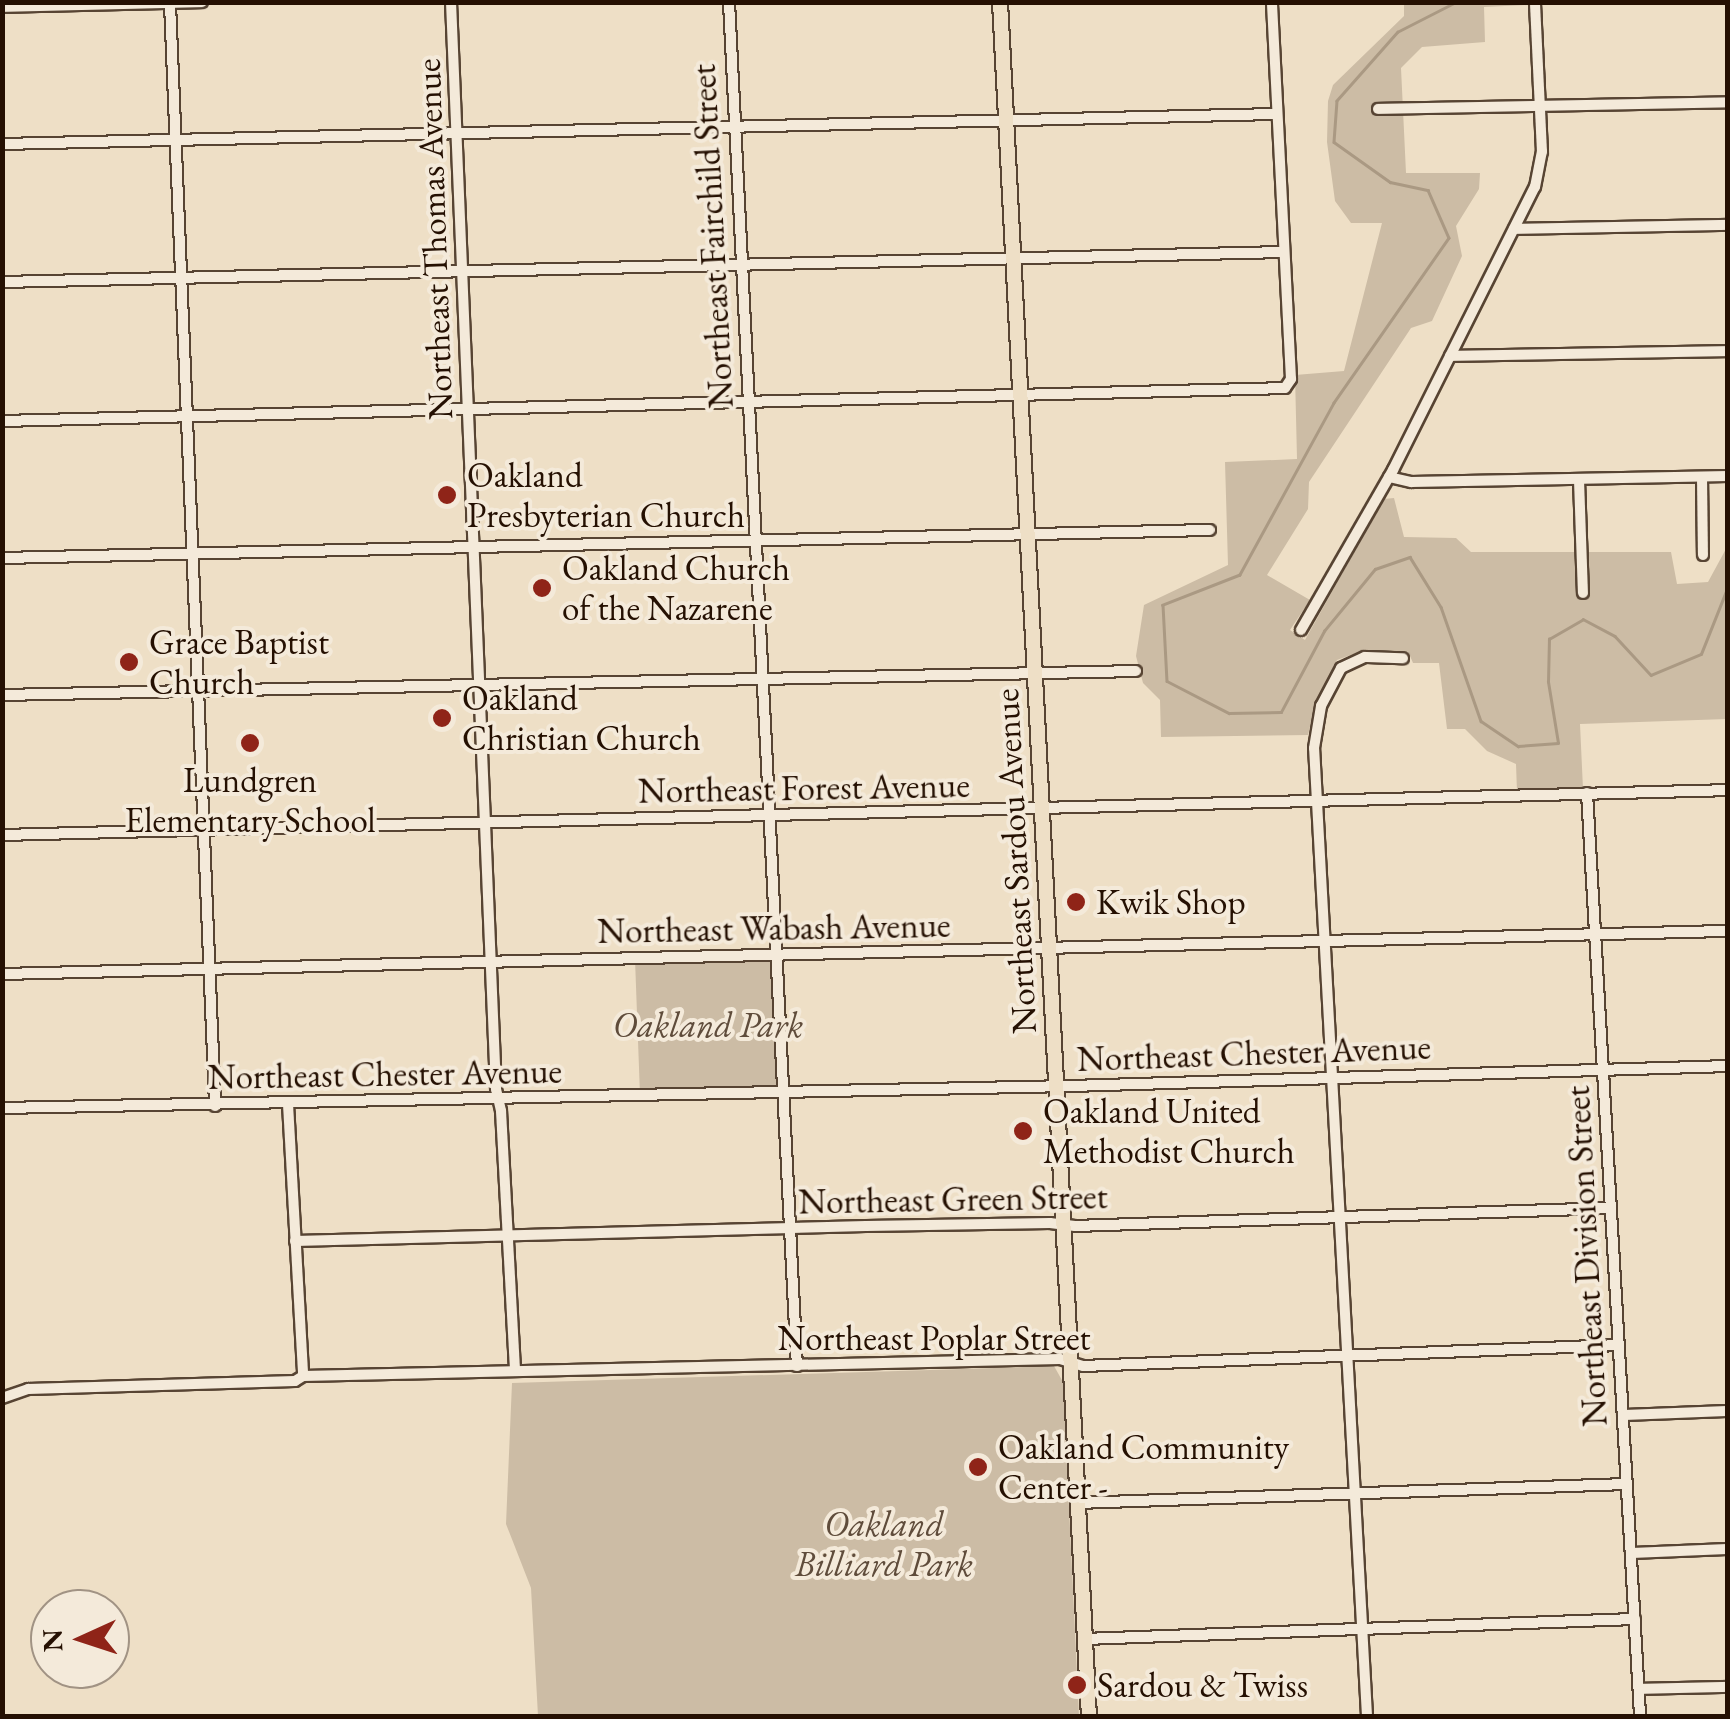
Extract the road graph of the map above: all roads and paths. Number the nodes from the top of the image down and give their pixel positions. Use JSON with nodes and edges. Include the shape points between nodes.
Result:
{"nodes":[{"id":1,"x":202,"y":2,"type":"edge"},
{"id":2,"x":452,"y":2,"type":"edge"},
{"id":3,"x":729,"y":2,"type":"edge"},
{"id":4,"x":1000,"y":2,"type":"edge"},
{"id":5,"x":1272,"y":2,"type":"edge"},
{"id":6,"x":1536,"y":2,"type":"edge"},
{"id":7,"x":170,"y":3,"type":"edge"},
{"id":8,"x":2,"y":7,"type":"edge"},
{"id":9,"x":1728,"y":102,"type":"edge"},
{"id":10,"x":1540,"y":106,"type":"junction"},
{"id":11,"x":1378,"y":109,"type":"dead end"},
{"id":12,"x":1278,"y":114,"type":"junction"},
{"id":13,"x":1006,"y":121,"type":"junction"},
{"id":14,"x":734,"y":128,"type":"junction"},
{"id":15,"x":457,"y":134,"type":"junction"},
{"id":16,"x":176,"y":140,"type":"junction"},
{"id":17,"x":2,"y":144,"type":"edge"},
{"id":18,"x":1728,"y":225,"type":"edge"},
{"id":19,"x":1514,"y":229,"type":"junction"},
{"id":20,"x":1284,"y":252,"type":"junction"},
{"id":21,"x":1013,"y":258,"type":"junction"},
{"id":22,"x":741,"y":266,"type":"junction"},
{"id":23,"x":463,"y":272,"type":"junction"},
{"id":24,"x":181,"y":278,"type":"junction"},
{"id":25,"x":2,"y":282,"type":"edge"},
{"id":26,"x":1728,"y":351,"type":"edge"},
{"id":27,"x":1450,"y":356,"type":"junction"},
{"id":28,"x":1021,"y":398,"type":"junction"},
{"id":29,"x":748,"y":404,"type":"junction"},
{"id":30,"x":468,"y":411,"type":"junction"},
{"id":31,"x":187,"y":416,"type":"junction"},
{"id":32,"x":2,"y":421,"type":"edge"},
{"id":33,"x":1728,"y":476,"type":"edge"},
{"id":34,"x":1702,"y":477,"type":"junction"},
{"id":35,"x":1389,"y":478,"type":"junction"},
{"id":36,"x":1579,"y":480,"type":"junction"},
{"id":37,"x":1210,"y":530,"type":"dead end"},
{"id":38,"x":1028,"y":534,"type":"junction"},
{"id":39,"x":754,"y":541,"type":"junction"},
{"id":40,"x":473,"y":548,"type":"junction"},
{"id":41,"x":192,"y":554,"type":"junction"},
{"id":42,"x":1703,"y":556,"type":"dead end"},
{"id":43,"x":2,"y":558,"type":"edge"},
{"id":44,"x":1583,"y":593,"type":"dead end"},
{"id":45,"x":1300,"y":630,"type":"dead end"},
{"id":46,"x":1403,"y":658,"type":"dead end"},
{"id":47,"x":1035,"y":671,"type":"junction"},
{"id":48,"x":1136,"y":671,"type":"dead end"},
{"id":49,"x":761,"y":677,"type":"junction"},
{"id":50,"x":479,"y":684,"type":"junction"},
{"id":51,"x":198,"y":689,"type":"junction"},
{"id":52,"x":2,"y":695,"type":"edge"},
{"id":53,"x":1728,"y":790,"type":"edge"},
{"id":54,"x":1587,"y":793,"type":"junction"},
{"id":55,"x":1314,"y":803,"type":"junction"},
{"id":56,"x":1042,"y":811,"type":"junction"},
{"id":57,"x":768,"y":816,"type":"junction"},
{"id":58,"x":484,"y":822,"type":"junction"},
{"id":59,"x":204,"y":829,"type":"junction"},
{"id":60,"x":2,"y":835,"type":"edge"},
{"id":61,"x":1728,"y":931,"type":"edge"},
{"id":62,"x":1596,"y":936,"type":"junction"},
{"id":63,"x":1324,"y":941,"type":"junction"},
{"id":64,"x":1050,"y":949,"type":"junction"},
{"id":65,"x":774,"y":955,"type":"junction"},
{"id":66,"x":490,"y":962,"type":"junction"},
{"id":67,"x":210,"y":970,"type":"junction"},
{"id":68,"x":2,"y":974,"type":"edge"},
{"id":69,"x":1728,"y":1066,"type":"edge"},
{"id":70,"x":1603,"y":1070,"type":"junction"},
{"id":71,"x":1331,"y":1078,"type":"junction"},
{"id":72,"x":1057,"y":1086,"type":"junction"},
{"id":73,"x":780,"y":1092,"type":"junction"},
{"id":74,"x":498,"y":1098,"type":"junction"},
{"id":75,"x":288,"y":1104,"type":"junction"},
{"id":76,"x":215,"y":1106,"type":"junction"},
{"id":77,"x":2,"y":1108,"type":"edge"},
{"id":78,"x":1611,"y":1208,"type":"junction"},
{"id":79,"x":1339,"y":1218,"type":"junction"},
{"id":80,"x":1064,"y":1224,"type":"junction"},
{"id":81,"x":789,"y":1228,"type":"junction"},
{"id":82,"x":508,"y":1237,"type":"junction"},
{"id":83,"x":296,"y":1241,"type":"junction"},
{"id":84,"x":1619,"y":1345,"type":"junction"},
{"id":85,"x":1346,"y":1354,"type":"junction"},
{"id":86,"x":1071,"y":1362,"type":"junction"},
{"id":87,"x":797,"y":1366,"type":"junction"},
{"id":88,"x":516,"y":1371,"type":"junction"},
{"id":89,"x":304,"y":1376,"type":"junction"},
{"id":90,"x":2,"y":1398,"type":"edge"},
{"id":91,"x":1728,"y":1412,"type":"edge"},
{"id":92,"x":1623,"y":1415,"type":"junction"},
{"id":93,"x":1627,"y":1484,"type":"junction"},
{"id":94,"x":1354,"y":1491,"type":"junction"},
{"id":95,"x":1077,"y":1503,"type":"junction"},
{"id":96,"x":1728,"y":1549,"type":"edge"},
{"id":97,"x":1631,"y":1553,"type":"junction"},
{"id":98,"x":1634,"y":1619,"type":"junction"},
{"id":99,"x":1362,"y":1627,"type":"junction"},
{"id":100,"x":1084,"y":1639,"type":"junction"},
{"id":101,"x":1728,"y":1687,"type":"edge"},
{"id":102,"x":1638,"y":1689,"type":"junction"},
{"id":103,"x":1088,"y":1714,"type":"edge"},
{"id":104,"x":1368,"y":1716,"type":"edge"},
{"id":105,"x":1640,"y":1716,"type":"edge"}],
"edges":[{"from":1,"to":7,"type":"street"},
{"from":2,"to":15,"type":"street","name":"Northeast Thomas Avenue"},
{"from":3,"to":14,"type":"street","name":"Northeast Fairchild Street"},
{"from":4,"to":13,"type":"main road","name":"Northeast Sardou Avenue"},
{"from":5,"to":12,"type":"street"},
{"from":6,"to":10,"type":"street"},
{"from":7,"to":8,"type":"street"},
{"from":7,"to":16,"type":"street"},
{"from":9,"to":10,"type":"street"},
{"from":10,"to":11,"type":"street"},
{"from":10,"to":19,"type":"street","via":[[1540,171]]},
{"from":12,"to":13,"type":"street"},
{"from":12,"to":20,"type":"street"},
{"from":13,"to":14,"type":"street"},
{"from":13,"to":21,"type":"main road","name":"Northeast Sardou Avenue"},
{"from":14,"to":15,"type":"street"},
{"from":14,"to":22,"type":"street","name":"Northeast Fairchild Street"},
{"from":15,"to":16,"type":"street"},
{"from":15,"to":23,"type":"street","name":"Northeast Thomas Avenue"},
{"from":16,"to":17,"type":"street"},
{"from":16,"to":24,"type":"street"},
{"from":18,"to":19,"type":"street"},
{"from":19,"to":27,"type":"street"},
{"from":20,"to":21,"type":"street"},
{"from":20,"to":28,"type":"street","via":[[1288,386]]},
{"from":21,"to":22,"type":"street"},
{"from":21,"to":28,"type":"main road","name":"Northeast Sardou Avenue"},
{"from":22,"to":23,"type":"street"},
{"from":22,"to":29,"type":"street","name":"Northeast Fairchild Street"},
{"from":23,"to":24,"type":"street"},
{"from":23,"to":30,"type":"street","name":"Northeast Thomas Avenue"},
{"from":24,"to":25,"type":"street"},
{"from":24,"to":31,"type":"street"},
{"from":26,"to":27,"type":"street"},
{"from":27,"to":35,"type":"street"},
{"from":28,"to":29,"type":"street"},
{"from":28,"to":38,"type":"main road","name":"Northeast Sardou Avenue"},
{"from":29,"to":30,"type":"street"},
{"from":29,"to":39,"type":"street","name":"Northeast Fairchild Street"},
{"from":30,"to":31,"type":"street"},
{"from":30,"to":40,"type":"street","name":"Northeast Thomas Avenue"},
{"from":31,"to":32,"type":"street"},
{"from":31,"to":41,"type":"street"},
{"from":33,"to":34,"type":"street"},
{"from":34,"to":36,"type":"street"},
{"from":34,"to":42,"type":"street"},
{"from":35,"to":36,"type":"street"},
{"from":35,"to":45,"type":"street"},
{"from":36,"to":44,"type":"street"},
{"from":37,"to":38,"type":"street"},
{"from":38,"to":39,"type":"street"},
{"from":38,"to":47,"type":"main road","name":"Northeast Sardou Avenue"},
{"from":39,"to":40,"type":"street"},
{"from":39,"to":49,"type":"street","name":"Northeast Fairchild Street"},
{"from":40,"to":41,"type":"street"},
{"from":40,"to":50,"type":"street","name":"Northeast Thomas Avenue"},
{"from":41,"to":43,"type":"street"},
{"from":41,"to":51,"type":"street"},
{"from":46,"to":55,"type":"street","via":[[1365,657],[1336,674],[1316,720]]},
{"from":47,"to":48,"type":"street"},
{"from":47,"to":49,"type":"street"},
{"from":47,"to":56,"type":"main road","name":"Northeast Sardou Avenue"},
{"from":49,"to":50,"type":"street"},
{"from":49,"to":57,"type":"street","name":"Northeast Fairchild Street"},
{"from":50,"to":51,"type":"street"},
{"from":50,"to":58,"type":"street","name":"Northeast Thomas Avenue"},
{"from":51,"to":52,"type":"street"},
{"from":51,"to":59,"type":"street"},
{"from":53,"to":54,"type":"street","name":"Northeast Forest Avenue"},
{"from":54,"to":55,"type":"street","name":"Northeast Forest Avenue"},
{"from":54,"to":62,"type":"street","name":"Northeast Division Street"},
{"from":55,"to":56,"type":"street","name":"Northeast Forest Avenue"},
{"from":55,"to":63,"type":"street"},
{"from":56,"to":57,"type":"street","name":"Northeast Forest Avenue"},
{"from":56,"to":64,"type":"main road","name":"Northeast Sardou Avenue"},
{"from":57,"to":58,"type":"street","name":"Northeast Forest Avenue"},
{"from":57,"to":65,"type":"street","name":"Northeast Fairchild Street"},
{"from":58,"to":59,"type":"street","name":"Northeast Forest Avenue"},
{"from":58,"to":66,"type":"street","name":"Northeast Thomas Avenue"},
{"from":59,"to":60,"type":"street","name":"Northeast Forest Avenue"},
{"from":59,"to":67,"type":"street"},
{"from":61,"to":62,"type":"street","name":"Northeast Wabash Avenue"},
{"from":62,"to":63,"type":"street","name":"Northeast Wabash Avenue"},
{"from":62,"to":70,"type":"street","name":"Northeast Division Street"},
{"from":63,"to":64,"type":"street","name":"Northeast Wabash Avenue"},
{"from":63,"to":71,"type":"street"},
{"from":64,"to":65,"type":"street","name":"Northeast Wabash Avenue"},
{"from":64,"to":72,"type":"main road","name":"Northeast Sardou Avenue"},
{"from":65,"to":66,"type":"street","name":"Northeast Wabash Avenue"},
{"from":65,"to":73,"type":"street","name":"Northeast Fairchild Street"},
{"from":66,"to":67,"type":"street","name":"Northeast Wabash Avenue"},
{"from":66,"to":74,"type":"street","name":"Northeast Thomas Avenue"},
{"from":67,"to":68,"type":"street","name":"Northeast Wabash Avenue"},
{"from":67,"to":76,"type":"street"},
{"from":69,"to":70,"type":"street","name":"Northeast Chester Avenue"},
{"from":70,"to":71,"type":"street","name":"Northeast Chester Avenue"},
{"from":70,"to":78,"type":"street","name":"Northeast Division Street"},
{"from":71,"to":72,"type":"street","name":"Northeast Chester Avenue"},
{"from":71,"to":79,"type":"street"},
{"from":72,"to":73,"type":"street","name":"Northeast Chester Avenue"},
{"from":72,"to":80,"type":"main road","name":"Northeast Sardou Avenue"},
{"from":73,"to":74,"type":"street","name":"Northeast Chester Avenue"},
{"from":73,"to":81,"type":"street","name":"Northeast Fairchild Street"},
{"from":74,"to":75,"type":"street","name":"Northeast Chester Avenue"},
{"from":74,"to":82,"type":"street","name":"Northeast Thomas Avenue"},
{"from":75,"to":76,"type":"street","name":"Northeast Chester Avenue"},
{"from":75,"to":83,"type":"street"},
{"from":76,"to":77,"type":"street","name":"Northeast Chester Avenue"},
{"from":78,"to":79,"type":"street","name":"Northeast Green Street"},
{"from":78,"to":84,"type":"street","name":"Northeast Division Street"},
{"from":79,"to":80,"type":"street","name":"Northeast Green Street"},
{"from":79,"to":85,"type":"street"},
{"from":80,"to":81,"type":"street","name":"Northeast Green Street"},
{"from":80,"to":86,"type":"main road","name":"Northeast Sardou Avenue"},
{"from":81,"to":82,"type":"street","name":"Northeast Green Street"},
{"from":81,"to":87,"type":"street","name":"Northeast Fairchild Street"},
{"from":82,"to":83,"type":"street","name":"Northeast Green Street"},
{"from":82,"to":88,"type":"street","name":"Northeast Thomas Avenue"},
{"from":83,"to":89,"type":"street"},
{"from":84,"to":85,"type":"street","name":"Northeast Poplar Street"},
{"from":84,"to":92,"type":"street","name":"Northeast Division Street"},
{"from":85,"to":86,"type":"street","name":"Northeast Poplar Street"},
{"from":85,"to":94,"type":"street"},
{"from":86,"to":87,"type":"street","name":"Northeast Poplar Street"},
{"from":86,"to":95,"type":"main road","name":"Northeast Sardou Avenue"},
{"from":87,"to":88,"type":"street","name":"Northeast Poplar Street"},
{"from":88,"to":89,"type":"street","name":"Northeast Poplar Street"},
{"from":89,"to":90,"type":"street","name":"Northeast Poplar Street","via":[[296,1382],[28,1389]]},
{"from":91,"to":92,"type":"street"},
{"from":92,"to":93,"type":"street","name":"Northeast Division Street"},
{"from":93,"to":94,"type":"street"},
{"from":93,"to":97,"type":"street","name":"Northeast Division Street"},
{"from":94,"to":95,"type":"street"},
{"from":94,"to":99,"type":"street"},
{"from":95,"to":100,"type":"main road","name":"Northeast Sardou Avenue"},
{"from":96,"to":97,"type":"street"},
{"from":97,"to":98,"type":"street","name":"Northeast Division Street"},
{"from":98,"to":99,"type":"street"},
{"from":98,"to":102,"type":"street","name":"Northeast Division Street"},
{"from":99,"to":100,"type":"street"},
{"from":99,"to":104,"type":"street"},
{"from":100,"to":103,"type":"main road","name":"Northeast Sardou Avenue"},
{"from":101,"to":102,"type":"street"},
{"from":102,"to":105,"type":"street","name":"Northeast Division Street"}]}
